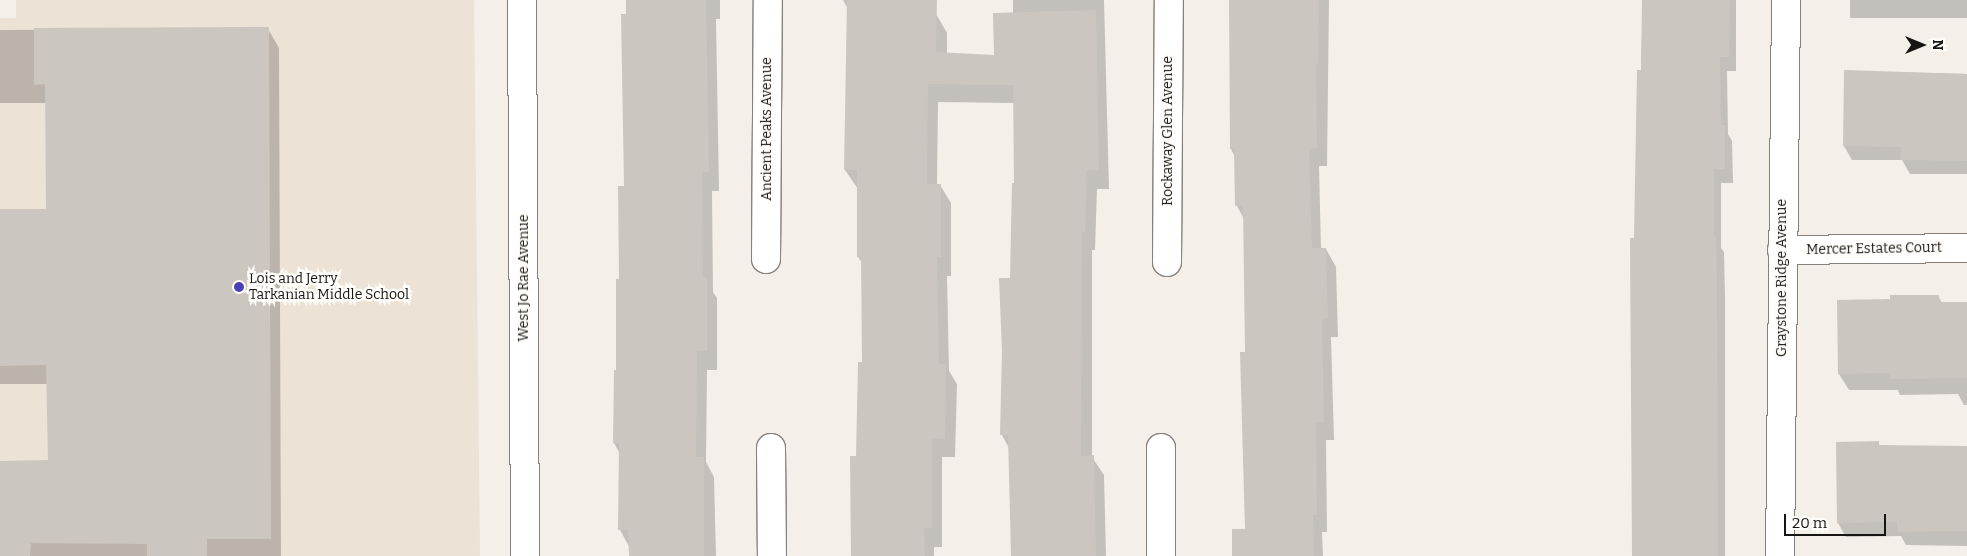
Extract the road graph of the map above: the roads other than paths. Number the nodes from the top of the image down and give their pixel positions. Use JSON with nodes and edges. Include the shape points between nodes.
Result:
{"nodes":[{"id":1,"x":522,"y":0,"type":"edge"},
{"id":2,"x":768,"y":0,"type":"edge"},
{"id":3,"x":1169,"y":0,"type":"edge"},
{"id":4,"x":1786,"y":0,"type":"edge"},
{"id":5,"x":1967,"y":248,"type":"edge"},
{"id":6,"x":1782,"y":250,"type":"junction"},
{"id":7,"x":766,"y":259,"type":"dead end"},
{"id":8,"x":1167,"y":262,"type":"dead end"},
{"id":9,"x":771,"y":448,"type":"dead end"},
{"id":10,"x":1161,"y":448,"type":"dead end"},
{"id":11,"x":525,"y":556,"type":"edge"},
{"id":12,"x":772,"y":556,"type":"edge"},
{"id":13,"x":1161,"y":556,"type":"edge"},
{"id":14,"x":1780,"y":556,"type":"edge"}],
"edges":[{"from":1,"to":11,"type":"street","name":"West Jo Rae Avenue"},
{"from":2,"to":7,"type":"street","name":"Ancient Peaks Avenue"},
{"from":3,"to":8,"type":"street","name":"Rockaway Glen Avenue"},
{"from":4,"to":6,"type":"street","name":"Graystone Ridge Avenue"},
{"from":5,"to":6,"type":"street","name":"Mercer Estates Court"},
{"from":6,"to":14,"type":"street","name":"Graystone Ridge Avenue"},
{"from":9,"to":12,"type":"street"},
{"from":10,"to":13,"type":"street"}]}
